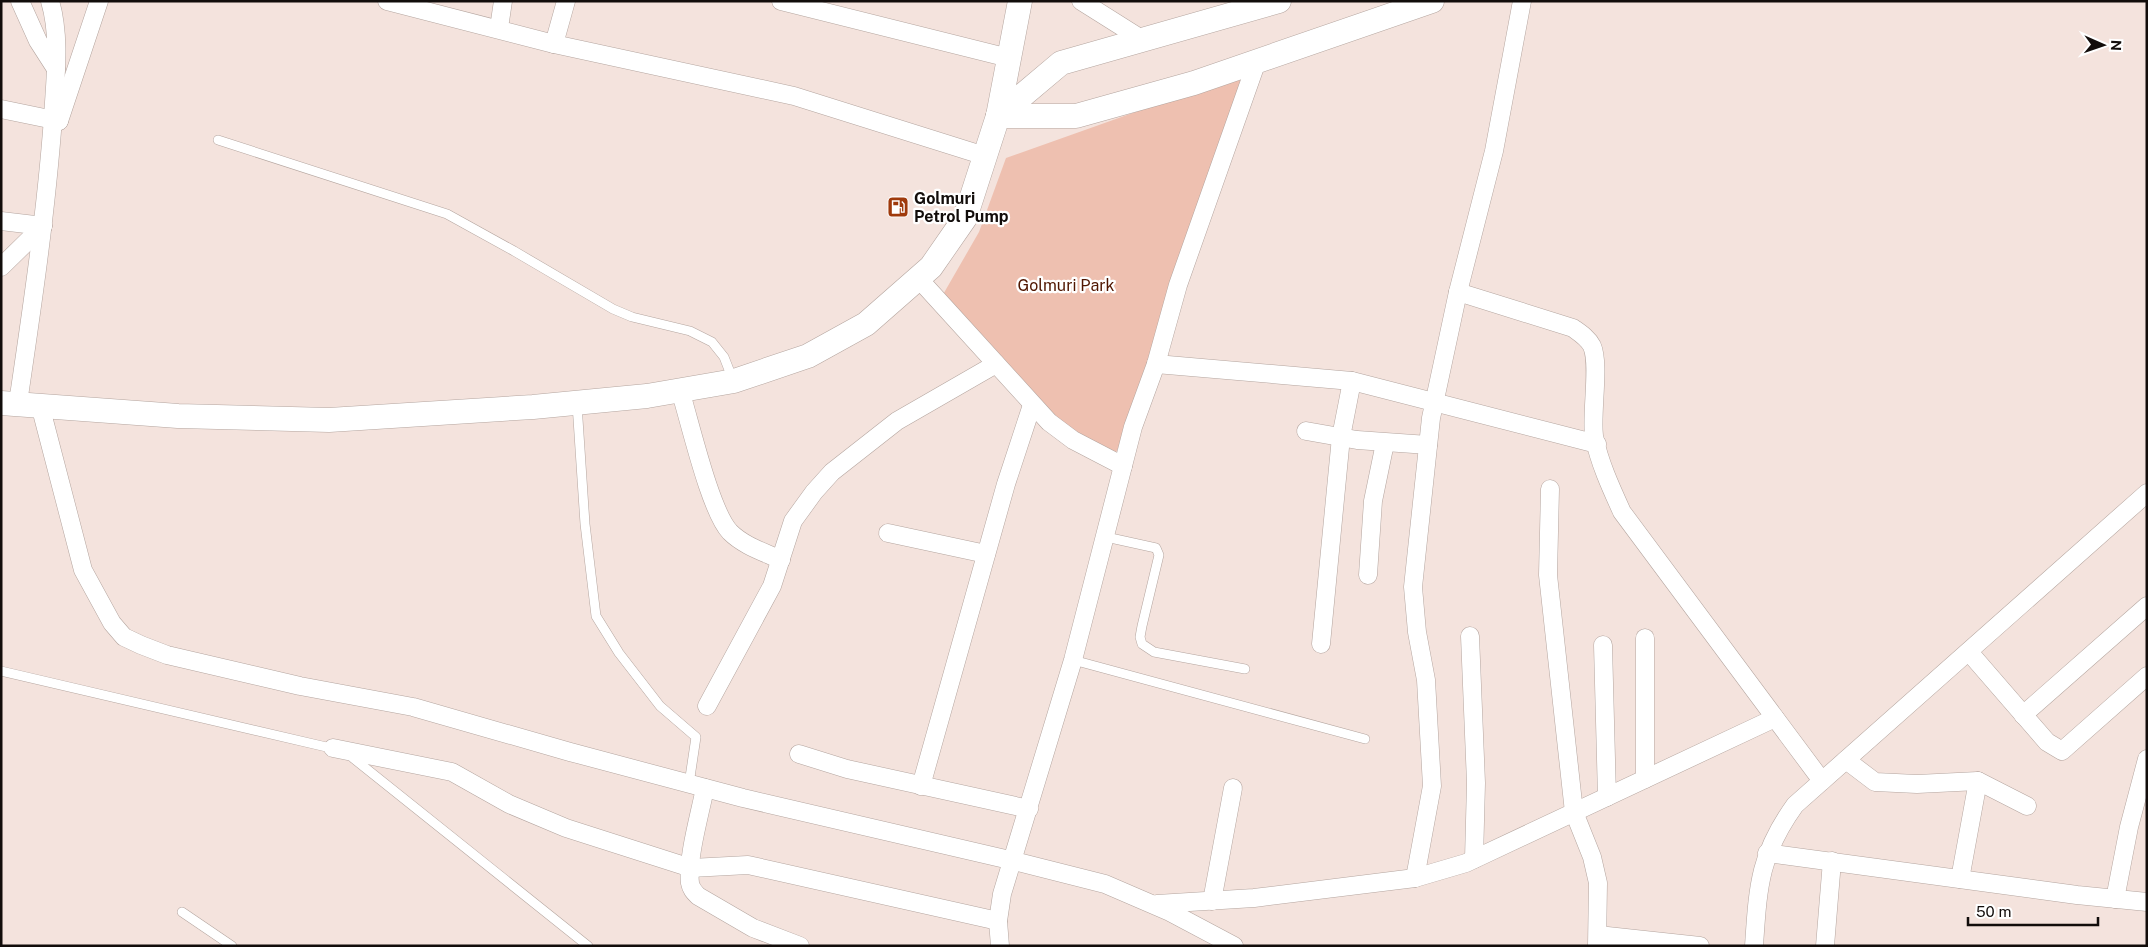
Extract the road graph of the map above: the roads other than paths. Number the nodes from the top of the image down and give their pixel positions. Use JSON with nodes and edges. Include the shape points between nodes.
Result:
{"nodes":[{"id":1,"x":20,"y":1,"type":"edge"},
{"id":2,"x":50,"y":1,"type":"edge"},
{"id":3,"x":99,"y":1,"type":"edge"},
{"id":4,"x":387,"y":1,"type":"edge"},
{"id":5,"x":503,"y":1,"type":"edge"},
{"id":6,"x":566,"y":1,"type":"edge"},
{"id":7,"x":781,"y":1,"type":"edge"},
{"id":8,"x":1020,"y":1,"type":"edge"},
{"id":9,"x":1081,"y":1,"type":"edge"},
{"id":10,"x":1279,"y":1,"type":"edge"},
{"id":11,"x":1432,"y":1,"type":"edge"},
{"id":12,"x":1522,"y":1,"type":"edge"},
{"id":13,"x":414,"y":5,"type":"edge"},
{"id":14,"x":500,"y":28,"type":"junction"},
{"id":15,"x":1143,"y":40,"type":"junction"},
{"id":16,"x":554,"y":44,"type":"junction"},
{"id":17,"x":1009,"y":58,"type":"junction"},
{"id":18,"x":1257,"y":62,"type":"junction"},
{"id":19,"x":56,"y":70,"type":"junction"},
{"id":20,"x":1,"y":109,"type":"edge"},
{"id":21,"x":998,"y":116,"type":"junction"},
{"id":22,"x":56,"y":121,"type":"junction"},
{"id":23,"x":218,"y":140,"type":"dead end"},
{"id":24,"x":985,"y":156,"type":"junction"},
{"id":25,"x":1,"y":221,"type":"edge"},
{"id":26,"x":43,"y":226,"type":"junction"},
{"id":27,"x":1,"y":267,"type":"edge"},
{"id":28,"x":918,"y":278,"type":"junction"},
{"id":29,"x":1458,"y":292,"type":"junction"},
{"id":30,"x":996,"y":364,"type":"junction"},
{"id":31,"x":1156,"y":364,"type":"junction"},
{"id":32,"x":734,"y":381,"type":"junction"},
{"id":33,"x":1352,"y":381,"type":"junction"},
{"id":34,"x":680,"y":390,"type":"junction"},
{"id":35,"x":1434,"y":401,"type":"junction"},
{"id":36,"x":577,"y":403,"type":"junction"},
{"id":37,"x":20,"y":404,"type":"edge"},
{"id":38,"x":1032,"y":405,"type":"junction"},
{"id":39,"x":1306,"y":431,"type":"dead end"},
{"id":40,"x":1341,"y":437,"type":"junction"},
{"id":41,"x":1385,"y":443,"type":"junction"},
{"id":42,"x":1597,"y":444,"type":"junction"},
{"id":43,"x":1428,"y":445,"type":"junction"},
{"id":44,"x":1123,"y":466,"type":"junction"},
{"id":45,"x":1550,"y":488,"type":"dead end"},
{"id":46,"x":2144,"y":501,"type":"edge"},
{"id":47,"x":888,"y":533,"type":"dead end"},
{"id":48,"x":1106,"y":537,"type":"junction"},
{"id":49,"x":986,"y":554,"type":"junction"},
{"id":50,"x":781,"y":560,"type":"junction"},
{"id":51,"x":1368,"y":576,"type":"dead end"},
{"id":52,"x":2147,"y":606,"type":"edge"},
{"id":53,"x":1470,"y":636,"type":"dead end"},
{"id":54,"x":1645,"y":638,"type":"dead end"},
{"id":55,"x":1321,"y":644,"type":"dead end"},
{"id":56,"x":1603,"y":645,"type":"dead end"},
{"id":57,"x":1969,"y":652,"type":"junction"},
{"id":58,"x":1073,"y":660,"type":"junction"},
{"id":59,"x":1245,"y":669,"type":"dead end"},
{"id":60,"x":1,"y":672,"type":"edge"},
{"id":61,"x":2147,"y":676,"type":"edge"},
{"id":62,"x":707,"y":706,"type":"dead end"},
{"id":63,"x":2023,"y":715,"type":"junction"},
{"id":64,"x":1775,"y":718,"type":"junction"},
{"id":65,"x":1365,"y":739,"type":"dead end"},
{"id":66,"x":333,"y":748,"type":"junction"},
{"id":67,"x":799,"y":754,"type":"dead end"},
{"id":68,"x":2147,"y":759,"type":"edge"},
{"id":69,"x":1846,"y":760,"type":"junction"},
{"id":70,"x":1645,"y":779,"type":"junction"},
{"id":71,"x":1822,"y":781,"type":"junction"},
{"id":72,"x":1978,"y":781,"type":"junction"},
{"id":73,"x":697,"y":786,"type":"junction"},
{"id":74,"x":921,"y":786,"type":"junction"},
{"id":75,"x":1233,"y":788,"type":"dead end"},
{"id":76,"x":1608,"y":797,"type":"junction"},
{"id":77,"x":2027,"y":806,"type":"dead end"},
{"id":78,"x":1029,"y":810,"type":"junction"},
{"id":79,"x":1574,"y":812,"type":"junction"},
{"id":80,"x":1767,"y":853,"type":"junction"},
{"id":81,"x":1474,"y":859,"type":"junction"},
{"id":82,"x":1014,"y":861,"type":"junction"},
{"id":83,"x":1832,"y":861,"type":"junction"},
{"id":84,"x":691,"y":868,"type":"junction"},
{"id":85,"x":1415,"y":878,"type":"junction"},
{"id":86,"x":1960,"y":879,"type":"junction"},
{"id":87,"x":2115,"y":899,"type":"junction"},
{"id":88,"x":1212,"y":901,"type":"junction"},
{"id":89,"x":2147,"y":902,"type":"edge"},
{"id":90,"x":1152,"y":904,"type":"junction"},
{"id":91,"x":182,"y":912,"type":"dead end"},
{"id":92,"x":998,"y":922,"type":"junction"},
{"id":93,"x":1598,"y":940,"type":"edge"},
{"id":94,"x":1666,"y":944,"type":"edge"},
{"id":95,"x":585,"y":945,"type":"edge"},
{"id":96,"x":232,"y":946,"type":"edge"},
{"id":97,"x":800,"y":946,"type":"edge"},
{"id":98,"x":1000,"y":946,"type":"edge"},
{"id":99,"x":1234,"y":946,"type":"edge"},
{"id":100,"x":1700,"y":946,"type":"edge"},
{"id":101,"x":1754,"y":946,"type":"edge"},
{"id":102,"x":1825,"y":946,"type":"edge"}],
"edges":[{"from":1,"to":19,"type":"street","via":[[38,41]]},
{"from":2,"to":19,"type":"street","via":[[55,18]]},
{"from":3,"to":22,"type":"street"},
{"from":4,"to":13,"type":"street"},
{"from":5,"to":14,"type":"street"},
{"from":6,"to":16,"type":"street"},
{"from":7,"to":17,"type":"street"},
{"from":8,"to":17,"type":"street"},
{"from":9,"to":15,"type":"street"},
{"from":10,"to":15,"type":"street"},
{"from":11,"to":18,"type":"street"},
{"from":12,"to":29,"type":"street","via":[[1494,151]]},
{"from":13,"to":14,"type":"street"},
{"from":14,"to":16,"type":"street"},
{"from":15,"to":21,"type":"street","via":[[1061,63]]},
{"from":16,"to":24,"type":"street","via":[[794,96]]},
{"from":17,"to":21,"type":"street"},
{"from":18,"to":21,"type":"street","via":[[1076,116]]},
{"from":18,"to":31,"type":"street","via":[[1178,286]]},
{"from":19,"to":22,"type":"street"},
{"from":20,"to":22,"type":"street"},
{"from":21,"to":24,"type":"street"},
{"from":22,"to":26,"type":"street"},
{"from":23,"to":32,"type":"lane","via":[[447,214],[613,310],[690,331],[712,342],[724,357]]},
{"from":24,"to":28,"type":"street","via":[[965,218],[931,267]]},
{"from":25,"to":26,"type":"street"},
{"from":26,"to":27,"type":"street"},
{"from":26,"to":37,"type":"street"},
{"from":28,"to":30,"type":"street"},
{"from":28,"to":32,"type":"street","via":[[866,324],[808,356]]},
{"from":29,"to":35,"type":"street"},
{"from":29,"to":42,"type":"street","via":[[1573,328],[1586,337],[1593,347],[1594,434]]},
{"from":30,"to":38,"type":"street"},
{"from":30,"to":50,"type":"street","via":[[897,421],[832,472],[793,521]]},
{"from":31,"to":33,"type":"street"},
{"from":31,"to":44,"type":"street"},
{"from":32,"to":34,"type":"street"},
{"from":33,"to":35,"type":"street"},
{"from":33,"to":40,"type":"street"},
{"from":34,"to":36,"type":"street"},
{"from":34,"to":50,"type":"street","via":[[721,520],[739,540]]},
{"from":35,"to":42,"type":"street"},
{"from":35,"to":43,"type":"street"},
{"from":36,"to":37,"type":"street","via":[[329,420],[178,416]]},
{"from":36,"to":73,"type":"lane","via":[[585,524],[596,616],[619,653],[660,706],[696,737]]},
{"from":37,"to":73,"type":"street","via":[[83,570],[112,623],[124,637],[167,655],[300,686],[413,707]]},
{"from":38,"to":44,"type":"street","via":[[1073,440]]},
{"from":38,"to":49,"type":"street"},
{"from":39,"to":40,"type":"street"},
{"from":40,"to":41,"type":"street"},
{"from":40,"to":55,"type":"street"},
{"from":41,"to":43,"type":"street"},
{"from":41,"to":51,"type":"street","via":[[1373,501]]},
{"from":42,"to":64,"type":"street","via":[[1602,466],[1622,512]]},
{"from":43,"to":85,"type":"street","via":[[1413,587],[1426,680],[1432,786]]},
{"from":44,"to":48,"type":"street"},
{"from":45,"to":79,"type":"street","via":[[1548,575]]},
{"from":46,"to":57,"type":"street"},
{"from":47,"to":49,"type":"street"},
{"from":48,"to":58,"type":"street"},
{"from":48,"to":59,"type":"lane","via":[[1147,545],[1156,548],[1159,554],[1142,626],[1142,644],[1154,652]]},
{"from":49,"to":74,"type":"street"},
{"from":50,"to":62,"type":"street","via":[[766,598]]},
{"from":52,"to":63,"type":"street"},
{"from":53,"to":81,"type":"street","via":[[1476,774]]},
{"from":54,"to":70,"type":"street"},
{"from":56,"to":76,"type":"street"},
{"from":57,"to":63,"type":"street"},
{"from":57,"to":69,"type":"street"},
{"from":58,"to":65,"type":"lane"},
{"from":58,"to":78,"type":"street"},
{"from":60,"to":66,"type":"lane"},
{"from":61,"to":63,"type":"street","via":[[2062,752],[2047,742]]},
{"from":64,"to":70,"type":"street"},
{"from":64,"to":71,"type":"street"},
{"from":66,"to":84,"type":"street","via":[[452,772],[509,804],[566,828]]},
{"from":66,"to":95,"type":"lane","via":[[360,762]]},
{"from":67,"to":74,"type":"street"},
{"from":68,"to":87,"type":"street"},
{"from":69,"to":71,"type":"street"},
{"from":69,"to":72,"type":"street","via":[[1875,782]]},
{"from":70,"to":76,"type":"street"},
{"from":71,"to":80,"type":"street","via":[[1795,805],[1778,828]]},
{"from":72,"to":77,"type":"street"},
{"from":72,"to":86,"type":"street"},
{"from":73,"to":82,"type":"street"},
{"from":73,"to":84,"type":"street"},
{"from":74,"to":78,"type":"street"},
{"from":75,"to":88,"type":"street"},
{"from":76,"to":79,"type":"street"},
{"from":78,"to":82,"type":"street"},
{"from":79,"to":81,"type":"street"},
{"from":79,"to":93,"type":"street","via":[[1592,857],[1598,883]]},
{"from":80,"to":83,"type":"street"},
{"from":80,"to":101,"type":"street","via":[[1758,886]]},
{"from":81,"to":85,"type":"street"},
{"from":82,"to":90,"type":"street","via":[[1104,884]]},
{"from":82,"to":92,"type":"street","via":[[1002,894]]},
{"from":83,"to":86,"type":"street"},
{"from":83,"to":102,"type":"street"},
{"from":84,"to":92,"type":"street","via":[[748,864]]},
{"from":84,"to":97,"type":"street","via":[[692,889],[698,896],[752,928]]},
{"from":85,"to":88,"type":"street"},
{"from":86,"to":87,"type":"street"},
{"from":87,"to":89,"type":"street"},
{"from":88,"to":90,"type":"street"},
{"from":90,"to":99,"type":"street"},
{"from":91,"to":96,"type":"lane"},
{"from":92,"to":98,"type":"street"},
{"from":93,"to":94,"type":"street"},
{"from":94,"to":100,"type":"street"}]}
